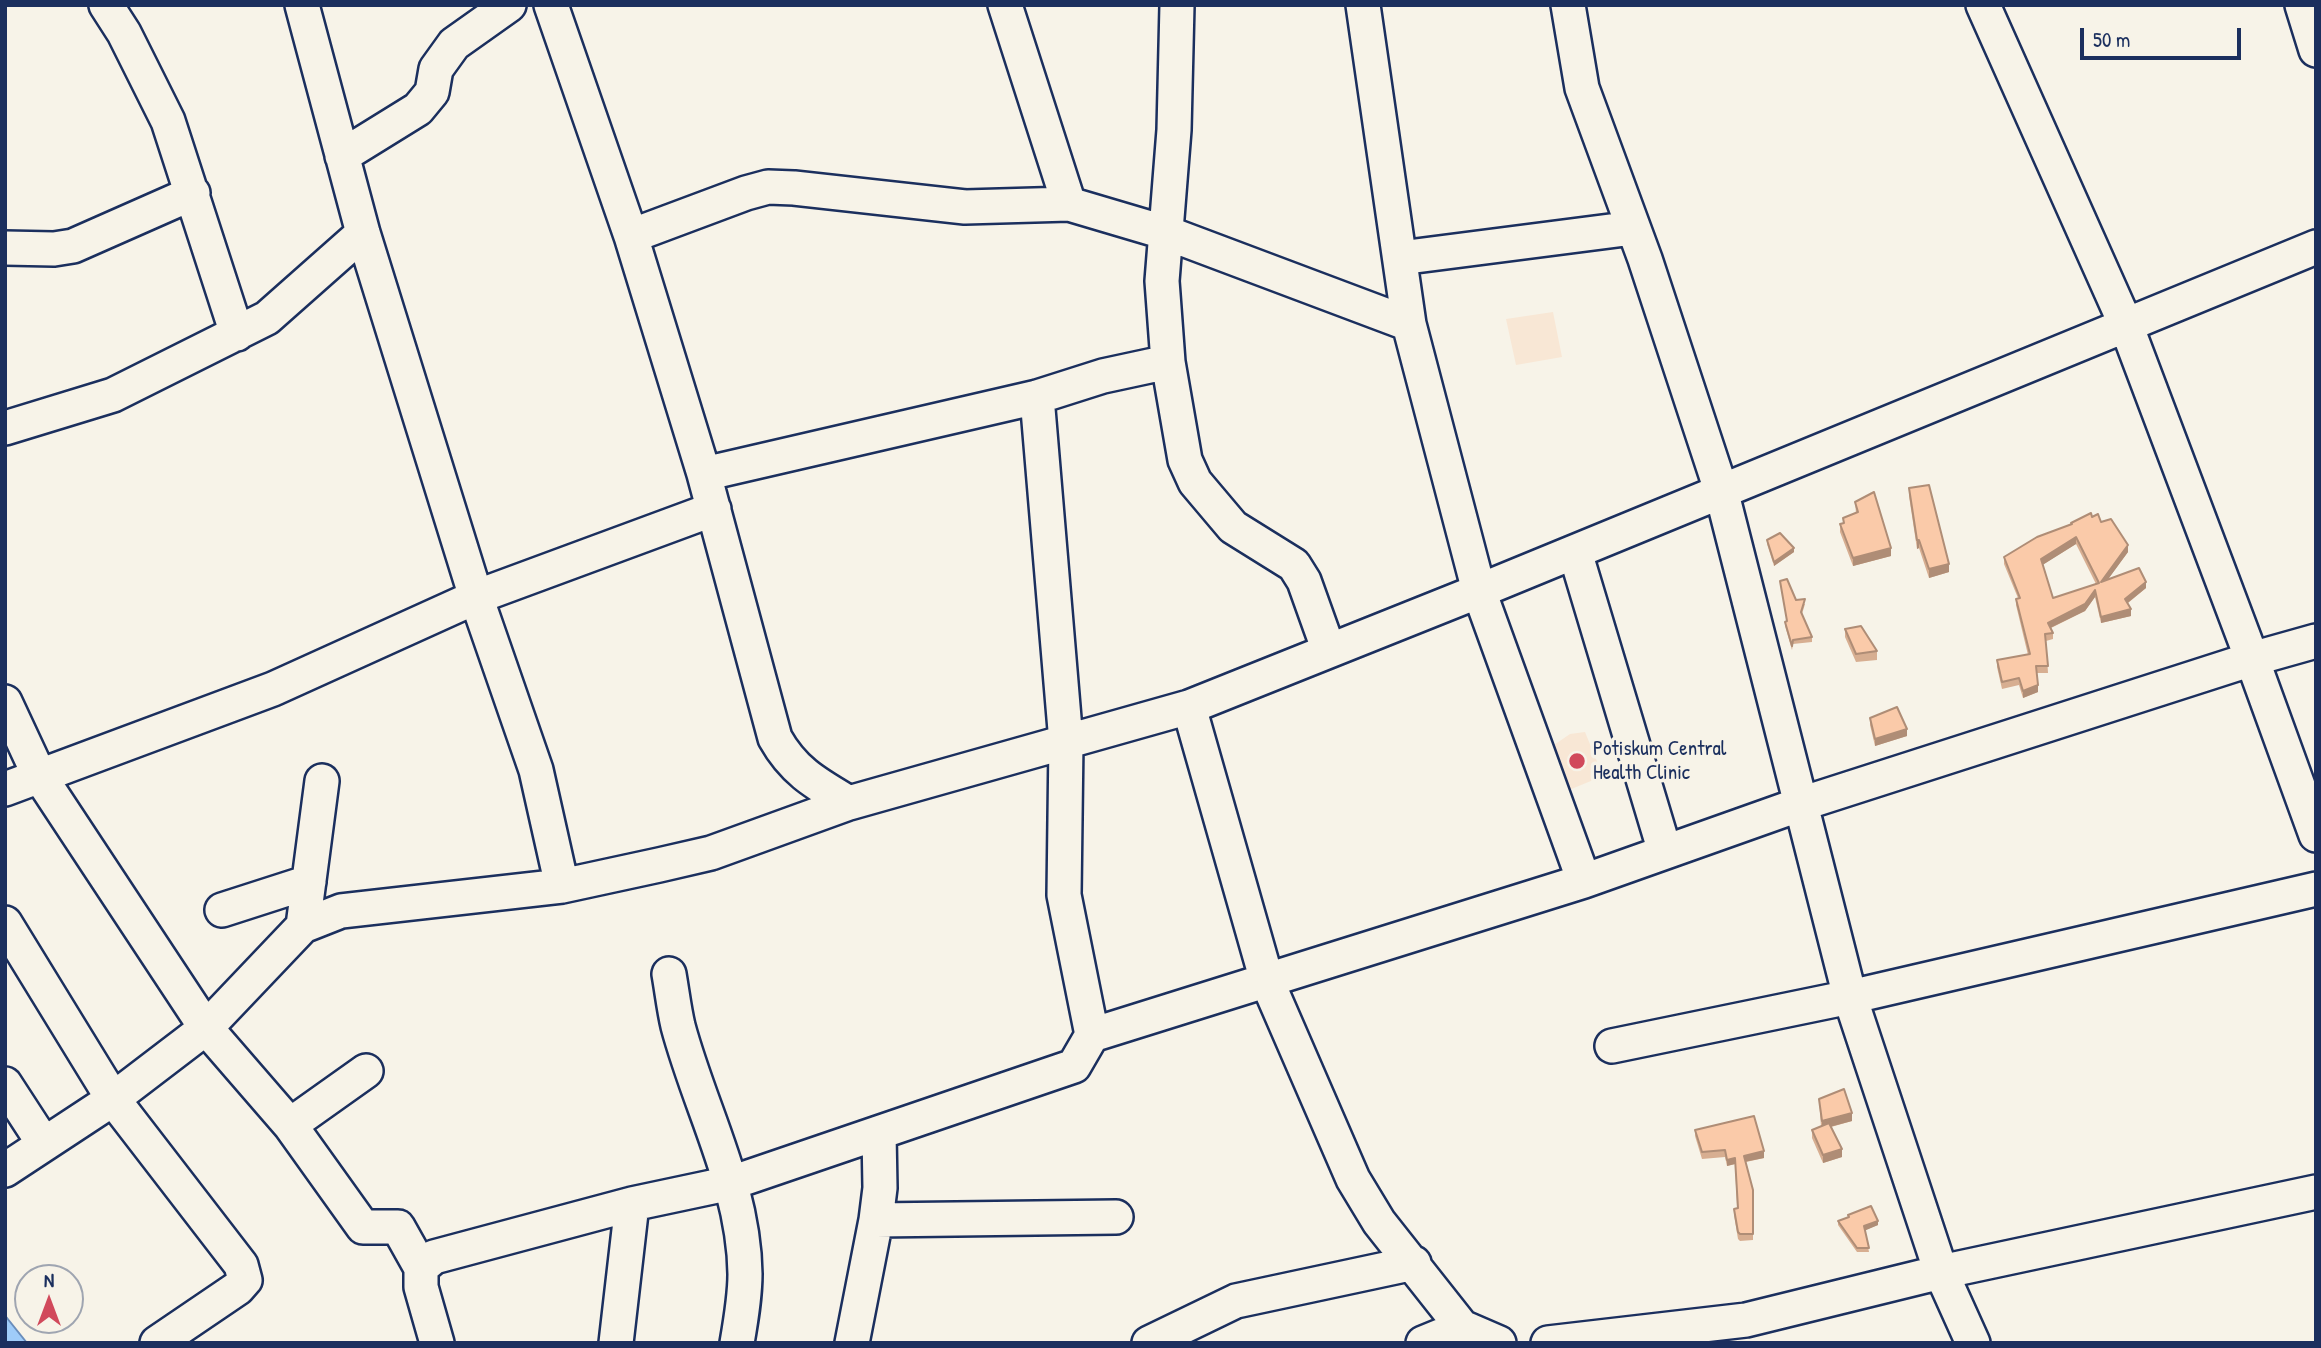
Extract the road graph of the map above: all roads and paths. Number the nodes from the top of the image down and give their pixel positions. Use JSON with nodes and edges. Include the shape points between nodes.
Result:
{"nodes":[{"id":1,"x":106,"y":5,"type":"edge"},
{"id":2,"x":302,"y":5,"type":"edge"},
{"id":3,"x":509,"y":5,"type":"edge"},
{"id":4,"x":551,"y":5,"type":"edge"},
{"id":5,"x":1005,"y":5,"type":"edge"},
{"id":6,"x":1177,"y":5,"type":"edge"},
{"id":7,"x":1363,"y":5,"type":"edge"},
{"id":8,"x":1567,"y":5,"type":"edge"},
{"id":9,"x":2302,"y":5,"type":"edge"},
{"id":10,"x":1981,"y":7,"type":"edge"},
{"id":11,"x":2316,"y":50,"type":"edge"},
{"id":12,"x":342,"y":156,"type":"junction"},
{"id":13,"x":193,"y":193,"type":"junction"},
{"id":14,"x":1069,"y":204,"type":"junction"},
{"id":15,"x":1633,"y":228,"type":"junction"},
{"id":16,"x":363,"y":233,"type":"junction"},
{"id":17,"x":1167,"y":233,"type":"junction"},
{"id":18,"x":631,"y":236,"type":"junction"},
{"id":19,"x":2316,"y":247,"type":"edge"},
{"id":20,"x":5,"y":248,"type":"edge"},
{"id":21,"x":1400,"y":258,"type":"junction"},
{"id":22,"x":1409,"y":324,"type":"junction"},
{"id":23,"x":2126,"y":325,"type":"junction"},
{"id":24,"x":237,"y":334,"type":"junction"},
{"id":25,"x":1168,"y":362,"type":"junction"},
{"id":26,"x":1037,"y":397,"type":"junction"},
{"id":27,"x":5,"y":428,"type":"edge"},
{"id":28,"x":704,"y":474,"type":"junction"},
{"id":29,"x":1721,"y":490,"type":"junction"},
{"id":30,"x":714,"y":509,"type":"junction"},
{"id":31,"x":1575,"y":552,"type":"junction"},
{"id":32,"x":1479,"y":592,"type":"junction"},
{"id":33,"x":477,"y":597,"type":"junction"},
{"id":34,"x":2316,"y":642,"type":"edge"},
{"id":35,"x":1329,"y":651,"type":"junction"},
{"id":36,"x":2252,"y":659,"type":"junction"},
{"id":37,"x":5,"y":702,"type":"edge"},
{"id":38,"x":1189,"y":707,"type":"junction"},
{"id":39,"x":1066,"y":742,"type":"junction"},
{"id":40,"x":39,"y":775,"type":"junction"},
{"id":41,"x":321,"y":781,"type":"dead end"},
{"id":42,"x":5,"y":789,"type":"edge"},
{"id":43,"x":849,"y":803,"type":"junction"},
{"id":44,"x":1801,"y":804,"type":"junction"},
{"id":45,"x":2316,"y":835,"type":"edge"},
{"id":46,"x":1665,"y":852,"type":"junction"},
{"id":47,"x":1584,"y":881,"type":"junction"},
{"id":48,"x":309,"y":882,"type":"junction"},
{"id":49,"x":562,"y":886,"type":"junction"},
{"id":50,"x":2316,"y":889,"type":"edge"},
{"id":51,"x":222,"y":910,"type":"dead end"},
{"id":52,"x":5,"y":923,"type":"edge"},
{"id":53,"x":303,"y":926,"type":"junction"},
{"id":54,"x":669,"y":974,"type":"dead end"},
{"id":55,"x":1267,"y":981,"type":"junction"},
{"id":56,"x":1850,"y":997,"type":"junction"},
{"id":57,"x":206,"y":1028,"type":"junction"},
{"id":58,"x":1092,"y":1035,"type":"junction"},
{"id":59,"x":1612,"y":1046,"type":"dead end"},
{"id":60,"x":366,"y":1070,"type":"dead end"},
{"id":61,"x":5,"y":1084,"type":"edge"},
{"id":62,"x":113,"y":1099,"type":"junction"},
{"id":63,"x":290,"y":1125,"type":"junction"},
{"id":64,"x":879,"y":1133,"type":"junction"},
{"id":65,"x":44,"y":1144,"type":"junction"},
{"id":66,"x":5,"y":1170,"type":"edge"},
{"id":67,"x":731,"y":1183,"type":"junction"},
{"id":68,"x":2316,"y":1192,"type":"edge"},
{"id":69,"x":632,"y":1204,"type":"junction"},
{"id":70,"x":1116,"y":1217,"type":"dead end"},
{"id":71,"x":876,"y":1220,"type":"junction"},
{"id":72,"x":1414,"y":1263,"type":"junction"},
{"id":73,"x":421,"y":1268,"type":"junction"},
{"id":74,"x":1941,"y":1272,"type":"junction"},
{"id":75,"x":1462,"y":1327,"type":"junction"},
{"id":76,"x":157,"y":1343,"type":"edge"},
{"id":77,"x":438,"y":1343,"type":"edge"},
{"id":78,"x":616,"y":1343,"type":"edge"},
{"id":79,"x":737,"y":1343,"type":"edge"},
{"id":80,"x":852,"y":1343,"type":"edge"},
{"id":81,"x":1149,"y":1343,"type":"edge"},
{"id":82,"x":1423,"y":1343,"type":"edge"},
{"id":83,"x":1499,"y":1343,"type":"edge"},
{"id":84,"x":1548,"y":1343,"type":"edge"},
{"id":85,"x":1973,"y":1343,"type":"edge"}],
"edges":[{"from":1,"to":13,"type":"street","via":[[168,121]]},
{"from":2,"to":12,"type":"street"},
{"from":3,"to":12,"type":"street","via":[[454,44],[436,69],[432,92],[418,110]]},
{"from":4,"to":18,"type":"street"},
{"from":5,"to":14,"type":"street"},
{"from":6,"to":17,"type":"street"},
{"from":7,"to":21,"type":"street"},
{"from":8,"to":15,"type":"street","via":[[1582,88]]},
{"from":9,"to":11,"type":"street"},
{"from":10,"to":23,"type":"street"},
{"from":12,"to":16,"type":"street"},
{"from":13,"to":20,"type":"street","via":[[73,246]]},
{"from":13,"to":24,"type":"street"},
{"from":14,"to":17,"type":"street"},
{"from":14,"to":18,"type":"street","via":[[965,207],[768,187]]},
{"from":15,"to":21,"type":"street"},
{"from":15,"to":29,"type":"street"},
{"from":16,"to":24,"type":"street","via":[[282,306]]},
{"from":16,"to":33,"type":"street"},
{"from":17,"to":22,"type":"street"},
{"from":17,"to":25,"type":"street","via":[[1162,281]]},
{"from":18,"to":28,"type":"street"},
{"from":19,"to":23,"type":"street"},
{"from":21,"to":22,"type":"street"},
{"from":22,"to":32,"type":"street"},
{"from":23,"to":29,"type":"street"},
{"from":23,"to":36,"type":"street"},
{"from":24,"to":27,"type":"street","via":[[113,395]]},
{"from":25,"to":26,"type":"street"},
{"from":25,"to":35,"type":"street","via":[[1185,460],[1195,482],[1233,527],[1294,565]]},
{"from":26,"to":28,"type":"street"},
{"from":26,"to":39,"type":"street"},
{"from":28,"to":30,"type":"street"},
{"from":29,"to":31,"type":"street"},
{"from":29,"to":44,"type":"street"},
{"from":30,"to":33,"type":"street"},
{"from":30,"to":43,"type":"street","via":[[775,738],[808,780]]},
{"from":31,"to":32,"type":"street"},
{"from":31,"to":46,"type":"street"},
{"from":32,"to":35,"type":"street"},
{"from":32,"to":47,"type":"street"},
{"from":33,"to":40,"type":"street","via":[[273,689]]},
{"from":33,"to":49,"type":"street","via":[[536,770]]},
{"from":34,"to":36,"type":"street"},
{"from":35,"to":38,"type":"street"},
{"from":36,"to":44,"type":"street"},
{"from":36,"to":45,"type":"street"},
{"from":37,"to":40,"type":"street"},
{"from":38,"to":39,"type":"street"},
{"from":38,"to":55,"type":"street"},
{"from":39,"to":43,"type":"street"},
{"from":39,"to":58,"type":"street","via":[[1064,895]]},
{"from":40,"to":42,"type":"street"},
{"from":40,"to":57,"type":"street"},
{"from":41,"to":48,"type":"street"},
{"from":43,"to":49,"type":"street","via":[[711,853]]},
{"from":44,"to":46,"type":"street"},
{"from":44,"to":56,"type":"street"},
{"from":46,"to":47,"type":"street"},
{"from":47,"to":55,"type":"street"},
{"from":48,"to":51,"type":"street"},
{"from":48,"to":53,"type":"street"},
{"from":49,"to":53,"type":"street","via":[[341,911]]},
{"from":50,"to":56,"type":"street"},
{"from":52,"to":62,"type":"street"},
{"from":53,"to":57,"type":"street"},
{"from":54,"to":67,"type":"street","via":[[678,1026]]},
{"from":55,"to":58,"type":"street"},
{"from":55,"to":72,"type":"street","via":[[1353,1179],[1379,1222]]},
{"from":56,"to":59,"type":"street"},
{"from":56,"to":74,"type":"street"},
{"from":57,"to":62,"type":"street"},
{"from":57,"to":63,"type":"street"},
{"from":58,"to":64,"type":"street","via":[[1074,1066]]},
{"from":60,"to":63,"type":"street"},
{"from":61,"to":65,"type":"street"},
{"from":62,"to":65,"type":"street"},
{"from":62,"to":76,"type":"street","via":[[241,1265],[245,1280]]},
{"from":63,"to":73,"type":"street","via":[[363,1227],[398,1227]]},
{"from":64,"to":67,"type":"street"},
{"from":64,"to":71,"type":"street"},
{"from":65,"to":66,"type":"street"},
{"from":67,"to":69,"type":"street"},
{"from":67,"to":79,"type":"street","via":[[745,1273]]},
{"from":68,"to":74,"type":"street"},
{"from":69,"to":73,"type":"street","via":[[434,1256]]},
{"from":69,"to":78,"type":"street"},
{"from":70,"to":71,"type":"street"},
{"from":71,"to":80,"type":"street"},
{"from":72,"to":75,"type":"street"},
{"from":72,"to":81,"type":"street","via":[[1236,1301]]},
{"from":73,"to":77,"type":"street","via":[[421,1287]]},
{"from":74,"to":84,"type":"street","via":[[1746,1320]]},
{"from":74,"to":85,"type":"street"},
{"from":75,"to":82,"type":"street"},
{"from":75,"to":83,"type":"street"}]}
